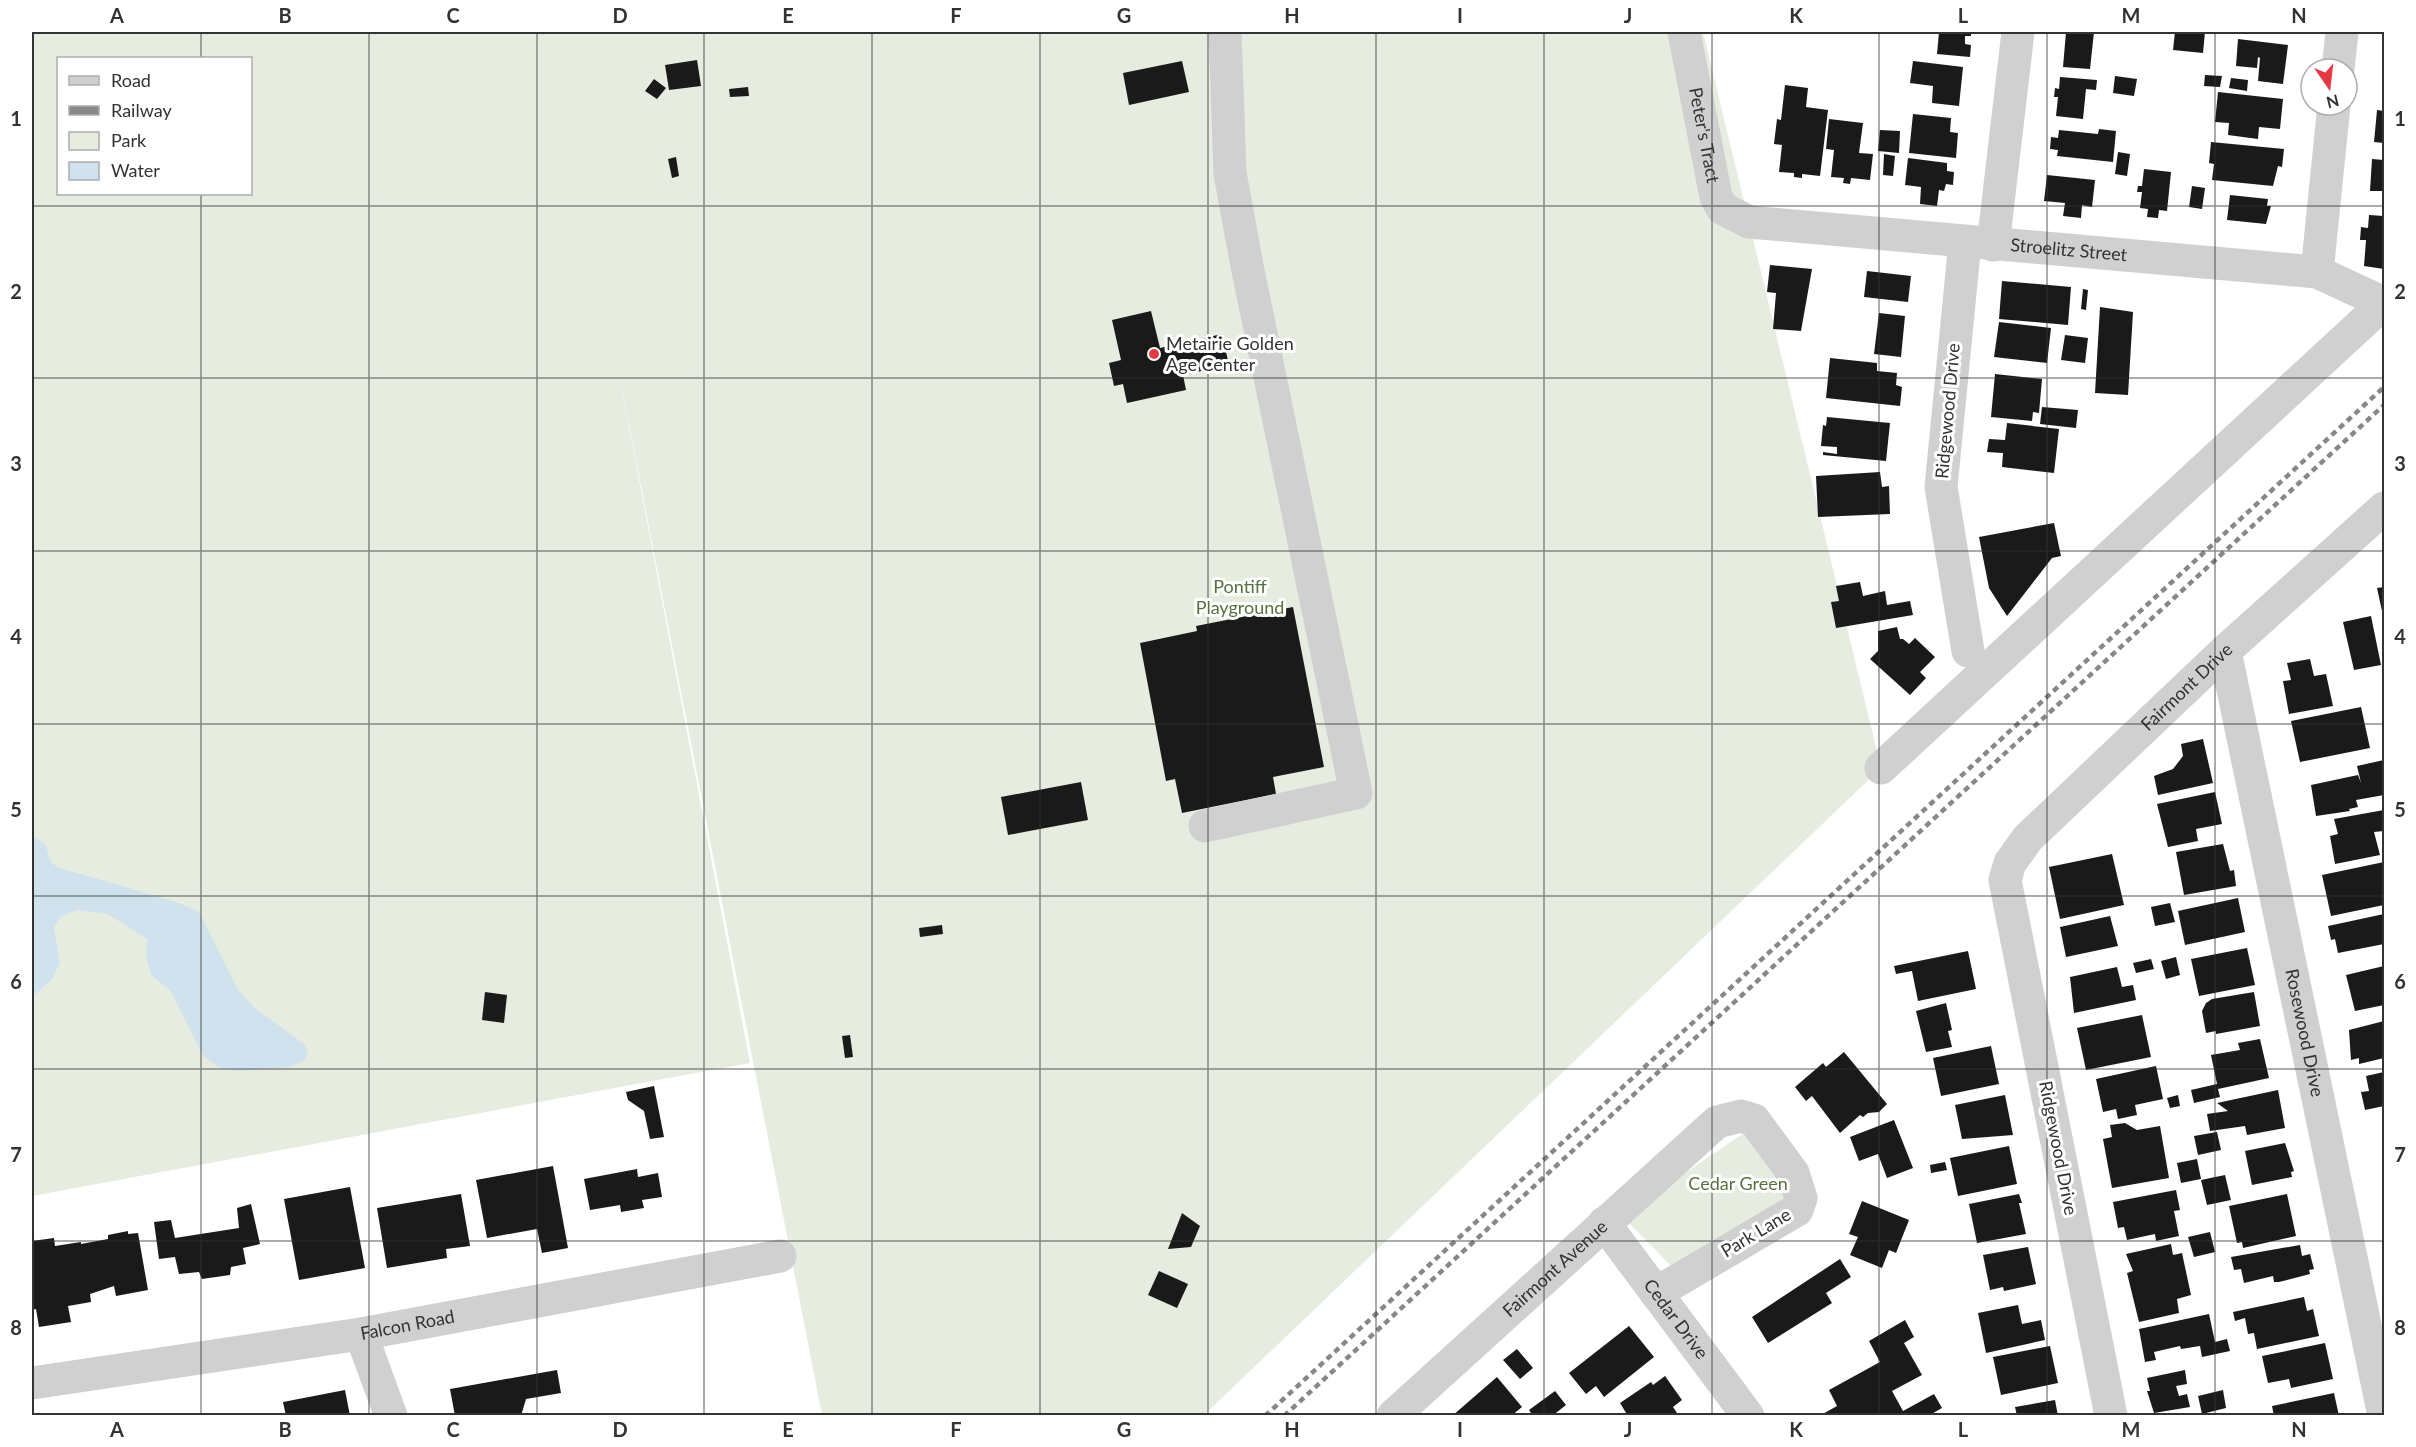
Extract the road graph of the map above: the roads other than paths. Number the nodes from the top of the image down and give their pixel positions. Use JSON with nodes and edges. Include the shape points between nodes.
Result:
{"nodes":[{"id":1,"x":1225,"y":32,"type":"edge"},
{"id":2,"x":1683,"y":32,"type":"edge"},
{"id":3,"x":2018,"y":32,"type":"edge"},
{"id":4,"x":2342,"y":32,"type":"edge"},
{"id":5,"x":2339,"y":57,"type":"edge"},
{"id":6,"x":2333,"y":117,"type":"edge"},
{"id":7,"x":1749,"y":222,"type":"joint"},
{"id":8,"x":1979,"y":244,"type":"junction"},
{"id":9,"x":2317,"y":272,"type":"junction"},
{"id":10,"x":2385,"y":303,"type":"edge"},
{"id":11,"x":2385,"y":508,"type":"edge"},
{"id":12,"x":1968,"y":651,"type":"dead end"},
{"id":13,"x":2225,"y":651,"type":"junction"},
{"id":14,"x":1881,"y":768,"type":"dead end"},
{"id":15,"x":1205,"y":826,"type":"dead end"},
{"id":16,"x":2006,"y":880,"type":"joint"},
{"id":17,"x":1717,"y":1122,"type":"joint"},
{"id":18,"x":1604,"y":1223,"type":"junction"},
{"id":19,"x":780,"y":1256,"type":"dead end"},
{"id":20,"x":1656,"y":1293,"type":"junction"},
{"id":21,"x":361,"y":1334,"type":"junction"},
{"id":22,"x":32,"y":1383,"type":"edge"},
{"id":23,"x":391,"y":1416,"type":"edge"},
{"id":24,"x":1393,"y":1416,"type":"edge"},
{"id":25,"x":1748,"y":1416,"type":"edge"},
{"id":26,"x":2111,"y":1416,"type":"edge"},
{"id":27,"x":2384,"y":1416,"type":"edge"}],
"edges":[{"from":1,"to":15,"type":"street","via":[[1232,185],[1356,793]]},
{"from":2,"to":7,"type":"street","name":"Peter's Tract","via":[[1716,197],[1722,208]]},
{"from":3,"to":8,"type":"street","name":"Ridgewood Drive"},
{"from":4,"to":5,"type":"street"},
{"from":6,"to":9,"type":"street"},
{"from":7,"to":8,"type":"street","name":"Stroelitz Street"},
{"from":8,"to":9,"type":"street","name":"Stroelitz Street"},
{"from":8,"to":12,"type":"street","name":"Ridgewood Drive","via":[[1941,487]]},
{"from":9,"to":10,"type":"street","name":"Stroelitz Street"},
{"from":10,"to":14,"type":"street"},
{"from":11,"to":13,"type":"street","name":"Fairmont Drive"},
{"from":13,"to":16,"type":"street","name":"Fairmont Drive","via":[[2028,838],[2010,863]]},
{"from":13,"to":27,"type":"street","name":"Rosewood Drive"},
{"from":16,"to":26,"type":"street","name":"Ridgewood Drive"},
{"from":17,"to":18,"type":"street","name":"Fairmont Avenue"},
{"from":17,"to":20,"type":"street","name":"Park Lane","via":[[1740,1116],[1754,1120],[1793,1173],[1801,1198],[1797,1210]]},
{"from":18,"to":20,"type":"street","name":"Cedar Drive"},
{"from":18,"to":24,"type":"street","name":"Fairmont Avenue"},
{"from":19,"to":21,"type":"street","name":"Falcon Road"},
{"from":20,"to":25,"type":"street","name":"Cedar Drive"},
{"from":21,"to":22,"type":"street","name":"Falcon Road"},
{"from":21,"to":23,"type":"street"}]}
